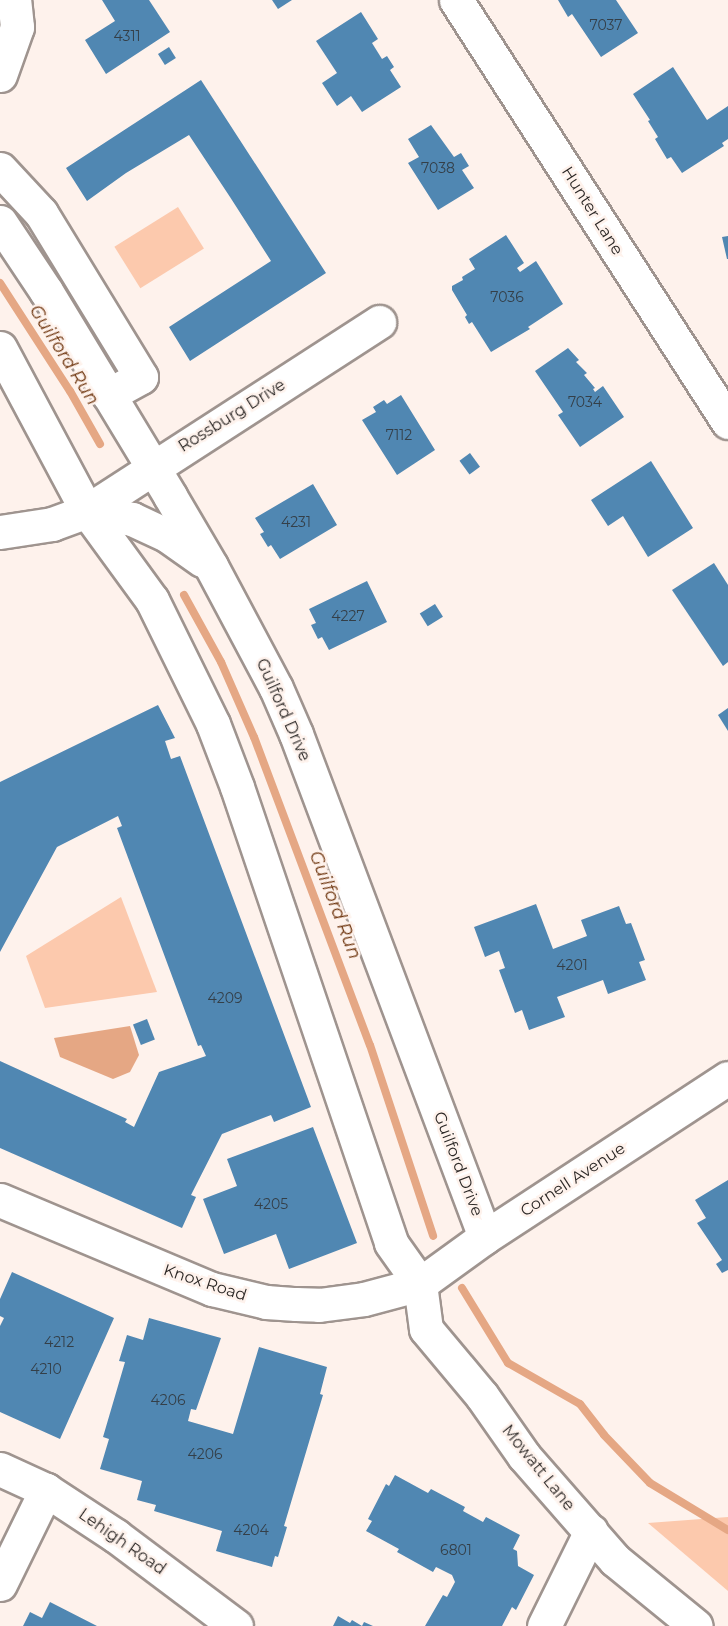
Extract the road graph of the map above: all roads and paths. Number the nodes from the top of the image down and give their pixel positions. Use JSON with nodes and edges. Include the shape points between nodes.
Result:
{"nodes":[{"id":1,"x":14,"y":0,"type":"edge"},
{"id":2,"x":456,"y":0,"type":"edge"},
{"id":3,"x":0,"y":75,"type":"edge"},
{"id":4,"x":0,"y":169,"type":"edge"},
{"id":5,"x":0,"y":222,"type":"edge"},
{"id":6,"x":379,"y":322,"type":"dead end"},
{"id":7,"x":0,"y":348,"type":"edge"},
{"id":8,"x":717,"y":382,"type":"edge"},
{"id":9,"x":109,"y":395,"type":"junction"},
{"id":10,"x":728,"y":422,"type":"edge"},
{"id":11,"x":152,"y":467,"type":"junction"},
{"id":12,"x":87,"y":511,"type":"junction"},
{"id":13,"x":0,"y":532,"type":"edge"},
{"id":14,"x":211,"y":566,"type":"junction"},
{"id":15,"x":728,"y":1078,"type":"edge"},
{"id":16,"x":0,"y":1200,"type":"edge"},
{"id":17,"x":485,"y":1237,"type":"junction"},
{"id":18,"x":420,"y":1284,"type":"junction"},
{"id":19,"x":0,"y":1469,"type":"edge"},
{"id":20,"x":46,"y":1490,"type":"junction"},
{"id":21,"x":591,"y":1531,"type":"junction"},
{"id":22,"x":0,"y":1584,"type":"edge"},
{"id":23,"x":236,"y":1626,"type":"edge"},
{"id":24,"x":544,"y":1626,"type":"edge"},
{"id":25,"x":696,"y":1626,"type":"edge"}],
"edges":[{"from":1,"to":3,"type":"street","via":[[17,27]]},
{"from":2,"to":8,"type":"street","name":"Hunter Lane"},
{"from":4,"to":9,"type":"street","via":[[41,213],[141,377]]},
{"from":5,"to":9,"type":"street","name":"Guilford Drive"},
{"from":6,"to":11,"type":"street","name":"Rossburg Drive"},
{"from":7,"to":12,"type":"street"},
{"from":8,"to":10,"type":"street","name":"Hunter Lane"},
{"from":9,"to":11,"type":"street","name":"Guilford Drive"},
{"from":11,"to":12,"type":"street","name":"Rossburg Drive"},
{"from":11,"to":14,"type":"street","name":"Guilford Drive"},
{"from":12,"to":13,"type":"street","name":"Rossburg Drive","via":[[52,524]]},
{"from":12,"to":14,"type":"street","via":[[148,526]]},
{"from":12,"to":18,"type":"street","via":[[152,600],[213,724],[391,1243]]},
{"from":14,"to":17,"type":"street","name":"Guilford Drive","via":[[296,734]]},
{"from":15,"to":17,"type":"street","name":"Cornell Avenue"},
{"from":16,"to":18,"type":"street","name":"Knox Road","via":[[212,1289],[266,1302],[319,1305],[364,1299]]},
{"from":17,"to":18,"type":"street","name":"Cornell Avenue"},
{"from":18,"to":21,"type":"street","name":"Mowatt Lane","via":[[426,1329],[482,1396],[524,1456]]},
{"from":19,"to":20,"type":"street","name":"Lehigh Road"},
{"from":20,"to":22,"type":"street"},
{"from":20,"to":23,"type":"street","name":"Lehigh Road","via":[[116,1536]]},
{"from":21,"to":24,"type":"street"},
{"from":21,"to":25,"type":"street","name":"Mowatt Lane","via":[[615,1560]]}]}
